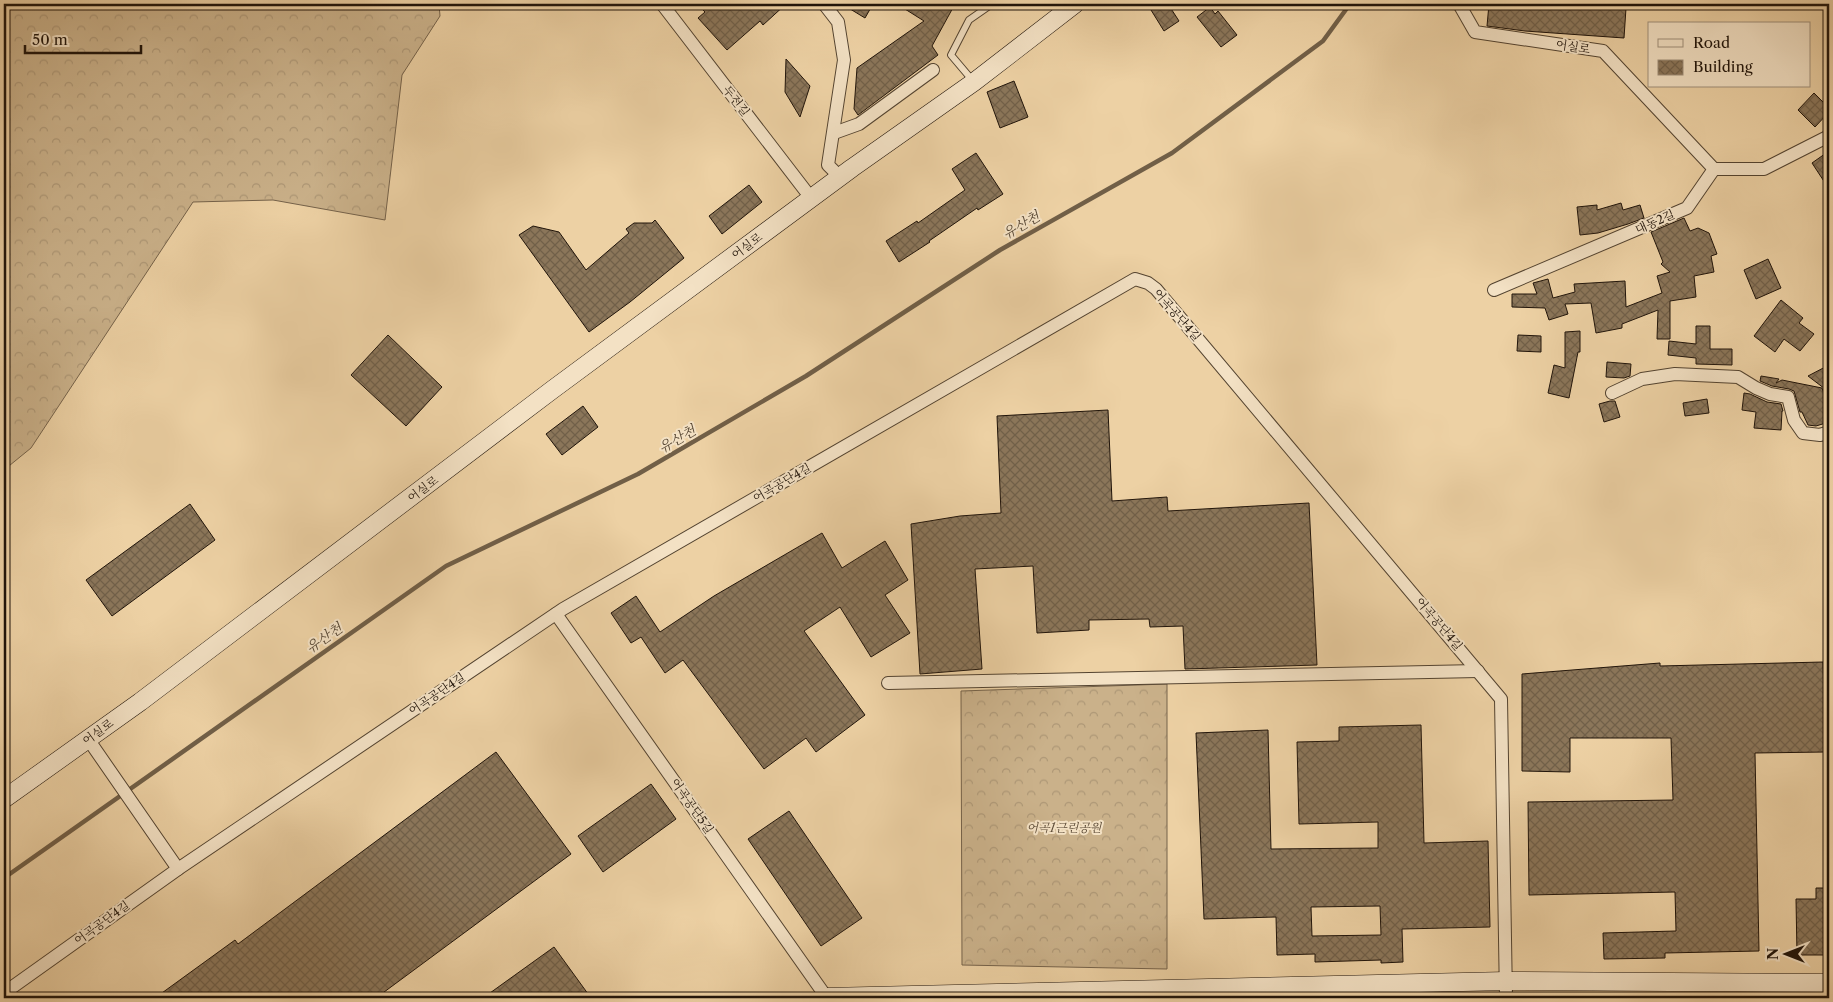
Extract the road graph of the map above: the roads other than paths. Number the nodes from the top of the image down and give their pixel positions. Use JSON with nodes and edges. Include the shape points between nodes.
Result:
{"nodes":[{"id":1,"x":662,"y":4,"type":"edge"},
{"id":2,"x":824,"y":4,"type":"edge"},
{"id":3,"x":992,"y":4,"type":"edge"},
{"id":4,"x":1075,"y":4,"type":"edge"},
{"id":5,"x":1459,"y":4,"type":"edge"},
{"id":6,"x":933,"y":70,"type":"dead end"},
{"id":7,"x":974,"y":82,"type":"junction"},
{"id":8,"x":834,"y":133,"type":"junction"},
{"id":9,"x":1829,"y":136,"type":"edge"},
{"id":10,"x":1714,"y":169,"type":"junction"},
{"id":11,"x":840,"y":177,"type":"junction"},
{"id":12,"x":811,"y":198,"type":"junction"},
{"id":13,"x":1494,"y":290,"type":"dead end"},
{"id":14,"x":1612,"y":393,"type":"dead end"},
{"id":15,"x":1829,"y":432,"type":"edge"},
{"id":16,"x":556,"y":614,"type":"junction"},
{"id":17,"x":1478,"y":671,"type":"junction"},
{"id":18,"x":888,"y":683,"type":"dead end"},
{"id":19,"x":88,"y":739,"type":"junction"},
{"id":20,"x":4,"y":799,"type":"edge"},
{"id":21,"x":178,"y":869,"type":"junction"},
{"id":22,"x":1829,"y":983,"type":"edge"},
{"id":23,"x":1506,"y":990,"type":"edge"},
{"id":24,"x":4,"y":993,"type":"edge"},
{"id":25,"x":826,"y":998,"type":"edge"}],
"edges":[{"from":1,"to":12,"type":"street","name":"두전길"},
{"from":2,"to":8,"type":"street","via":[[838,22],[844,60]]},
{"from":3,"to":7,"type":"lane","via":[[969,20],[952,55]]},
{"from":4,"to":7,"type":"main road","name":"어실로"},
{"from":5,"to":10,"type":"street","name":"어실로","via":[[1475,32],[1603,51]]},
{"from":6,"to":8,"type":"street","via":[[859,124]]},
{"from":7,"to":11,"type":"main road","name":"어실로"},
{"from":8,"to":11,"type":"street","via":[[828,164]]},
{"from":9,"to":10,"type":"street","via":[[1764,169]]},
{"from":10,"to":13,"type":"street","name":"대동2길","via":[[1687,208]]},
{"from":11,"to":12,"type":"main road","name":"어실로"},
{"from":12,"to":19,"type":"main road","name":"어실로"},
{"from":14,"to":15,"type":"street","via":[[1642,379],[1675,374],[1738,377],[1770,394],[1788,397],[1794,420],[1803,432],[1820,435]]},
{"from":16,"to":17,"type":"street","name":"어곡공단4길","via":[[1135,279],[1156,288]]},
{"from":16,"to":21,"type":"street","name":"어곡공단4길"},
{"from":16,"to":25,"type":"street","name":"어곡공단5길"},
{"from":17,"to":18,"type":"street","name":"어곡공단4길"},
{"from":17,"to":23,"type":"street","name":"어곡공단4길","via":[[1501,699]]},
{"from":19,"to":20,"type":"main road","name":"어실로"},
{"from":19,"to":21,"type":"street"},
{"from":21,"to":24,"type":"street","name":"어곡공단4길"},
{"from":22,"to":23,"type":"main road"},
{"from":23,"to":25,"type":"main road"}]}
